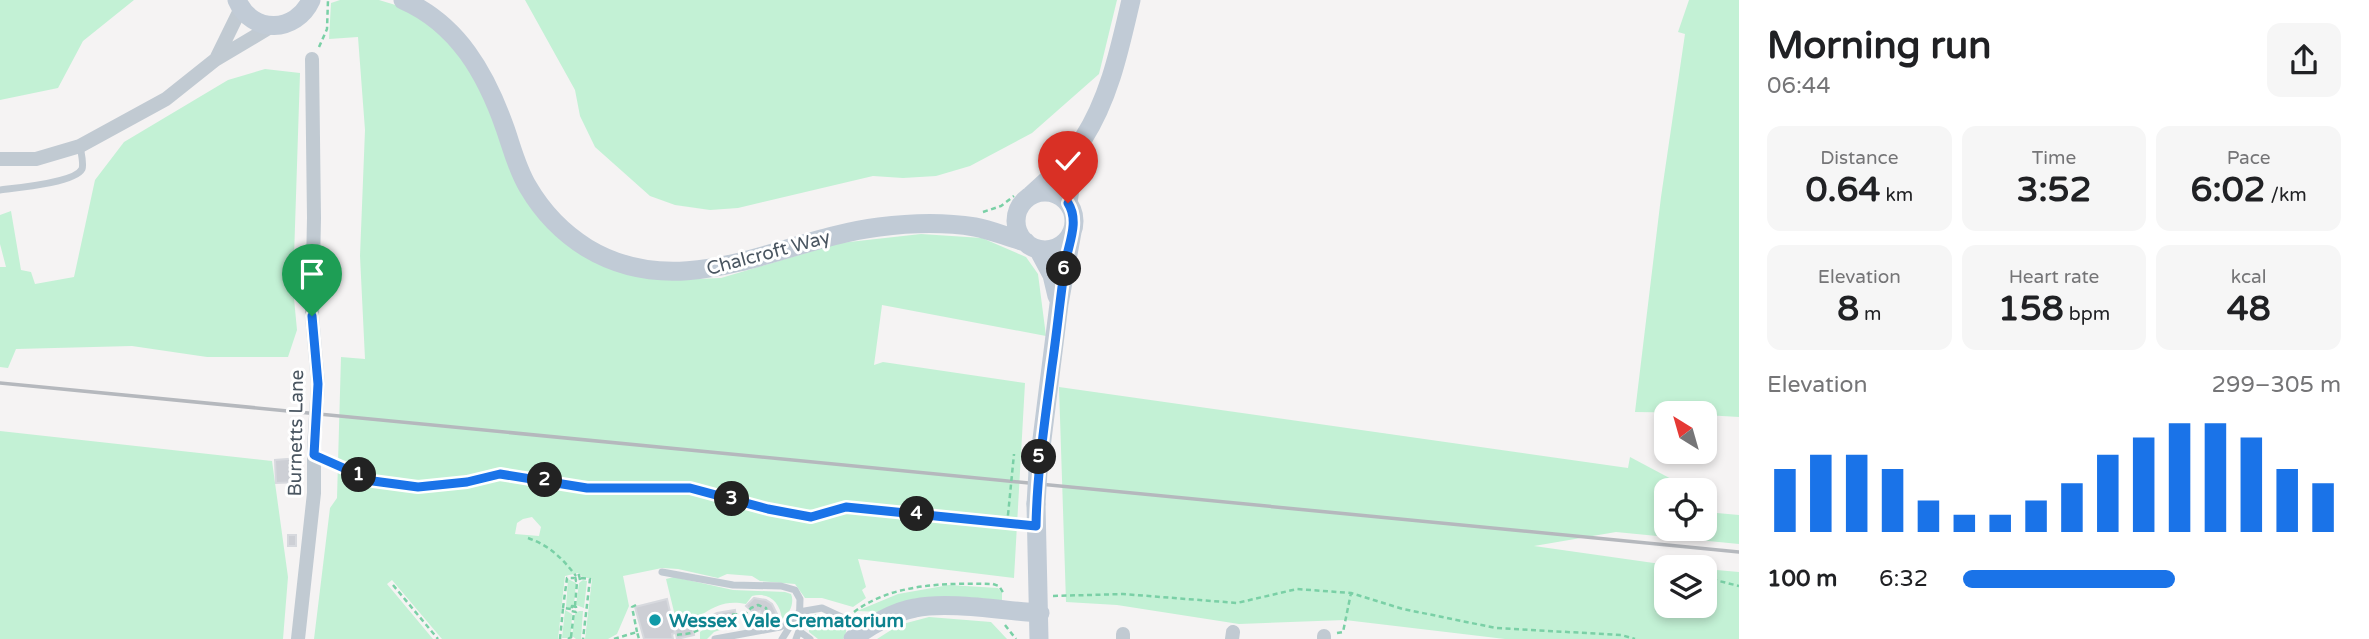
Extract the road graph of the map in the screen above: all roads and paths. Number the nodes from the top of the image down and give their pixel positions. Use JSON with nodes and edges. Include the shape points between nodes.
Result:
{"nodes":[{"id":1,"x":311,"y":0,"type":"edge"},
{"id":2,"x":328,"y":0,"type":"edge"},
{"id":3,"x":402,"y":0,"type":"edge"},
{"id":4,"x":1131,"y":0,"type":"edge"},
{"id":5,"x":239,"y":4,"type":"edge"},
{"id":6,"x":272,"y":26,"type":"junction"},
{"id":7,"x":312,"y":59,"type":"joint"},
{"id":8,"x":215,"y":60,"type":"junction"},
{"id":9,"x":1081,"y":142,"type":"junction"},
{"id":10,"x":80,"y":146,"type":"junction"},
{"id":11,"x":0,"y":159,"type":"edge"},
{"id":12,"x":0,"y":190,"type":"edge"},
{"id":13,"x":1022,"y":199,"type":"junction"},
{"id":14,"x":1068,"y":203,"type":"junction"},
{"id":15,"x":980,"y":220,"type":"junction"},
{"id":16,"x":1072,"y":232,"type":"junction"},
{"id":17,"x":1032,"y":245,"type":"junction"},
{"id":18,"x":1059,"y":304,"type":"junction"},
{"id":19,"x":314,"y":451,"type":"junction"},
{"id":20,"x":1014,"y":454,"type":"dead end"},
{"id":21,"x":1006,"y":524,"type":"junction"},
{"id":22,"x":1036,"y":526,"type":"junction"},
{"id":23,"x":528,"y":538,"type":"dead end"},
{"id":24,"x":662,"y":572,"type":"dead end"},
{"id":25,"x":577,"y":579,"type":"junction"},
{"id":26,"x":1717,"y":580,"type":"edge"},
{"id":27,"x":393,"y":585,"type":"dead end"},
{"id":28,"x":1739,"y":586,"type":"edge"},
{"id":29,"x":1351,"y":593,"type":"junction"},
{"id":30,"x":636,"y":605,"type":"dead end"},
{"id":31,"x":1039,"y":606,"type":"junction"},
{"id":32,"x":563,"y":608,"type":"junction"},
{"id":33,"x":574,"y":609,"type":"junction"},
{"id":34,"x":586,"y":610,"type":"junction"},
{"id":35,"x":799,"y":612,"type":"junction"},
{"id":36,"x":744,"y":617,"type":"junction"},
{"id":37,"x":769,"y":620,"type":"dead end"},
{"id":38,"x":792,"y":621,"type":"junction"},
{"id":39,"x":799,"y":631,"type":"junction"},
{"id":40,"x":637,"y":632,"type":"junction"},
{"id":41,"x":752,"y":632,"type":"junction"},
{"id":42,"x":859,"y":634,"type":"edge"},
{"id":43,"x":677,"y":635,"type":"dead end"},
{"id":44,"x":571,"y":638,"type":"edge"},
{"id":45,"x":1324,"y":638,"type":"edge"},
{"id":46,"x":298,"y":639,"type":"edge"},
{"id":47,"x":438,"y":639,"type":"edge"},
{"id":48,"x":560,"y":639,"type":"edge"},
{"id":49,"x":583,"y":639,"type":"edge"},
{"id":50,"x":614,"y":639,"type":"edge"},
{"id":51,"x":639,"y":639,"type":"edge"},
{"id":52,"x":715,"y":639,"type":"edge"},
{"id":53,"x":782,"y":639,"type":"edge"},
{"id":54,"x":796,"y":639,"type":"edge"},
{"id":55,"x":810,"y":639,"type":"edge"},
{"id":56,"x":1039,"y":639,"type":"edge"},
{"id":57,"x":1635,"y":639,"type":"edge"}],
"edges":[{"from":1,"to":6,"type":"street","via":[[296,20]]},
{"from":2,"to":7,"type":"path","via":[[326,37]]},
{"from":3,"to":15,"type":"street","name":"Chalcroft Way","via":[[445,27],[478,65],[524,178],[550,216],[575,240],[618,263],[649,270],[711,270],[860,230]]},
{"from":4,"to":9,"type":"street","via":[[1116,62]]},
{"from":5,"to":6,"type":"street","via":[[254,21]]},
{"from":5,"to":8,"type":"street"},
{"from":6,"to":8,"type":"street"},
{"from":7,"to":19,"type":"street","name":"Burnetts Lane","bridge":true,"via":[[312,316],[318,384]]},
{"from":8,"to":10,"type":"street","via":[[166,99]]},
{"from":9,"to":13,"type":"street"},
{"from":9,"to":14,"type":"street"},
{"from":10,"to":11,"type":"street","via":[[36,159]]},
{"from":10,"to":12,"type":"lane","via":[[82,166],[73,176]]},
{"from":13,"to":14,"type":"street","via":[[1047,192]]},
{"from":13,"to":15,"type":"street","name":"Chalcroft Way"},
{"from":13,"to":15,"type":"path"},
{"from":13,"to":17,"type":"street","via":[[1016,222]]},
{"from":14,"to":16,"type":"street","via":[[1074,220]]},
{"from":15,"to":17,"type":"street","name":"Chalcroft Way"},
{"from":16,"to":17,"type":"street","via":[[1062,244],[1046,250]]},
{"from":16,"to":18,"type":"street"},
{"from":17,"to":18,"type":"street","via":[[1052,275]]},
{"from":18,"to":22,"type":"street","bridge":true,"via":[[1038,471]]},
{"from":19,"to":21,"type":"path","via":[[373,481],[418,487],[500,474],[587,488],[690,488],[811,517],[846,507]]},
{"from":19,"to":46,"type":"street","name":"Burnetts Lane","via":[[314,493]]},
{"from":20,"to":21,"type":"path","bridge":true},
{"from":21,"to":22,"type":"path"},
{"from":22,"to":31,"type":"street"},
{"from":23,"to":25,"type":"path","via":[[559,555]]},
{"from":24,"to":35,"type":"lane","via":[[795,590]]},
{"from":25,"to":32,"type":"path","via":[[567,578]]},
{"from":25,"to":33,"type":"path"},
{"from":25,"to":34,"type":"path","via":[[590,579]]},
{"from":26,"to":28,"type":"path"},
{"from":27,"to":47,"type":"path"},
{"from":29,"to":31,"type":"path","via":[[1297,589],[1237,603],[1058,594]]},
{"from":29,"to":45,"type":"path","via":[[1343,632]]},
{"from":29,"to":57,"type":"path","via":[[1496,628]]},
{"from":30,"to":40,"type":"path","via":[[632,607]]},
{"from":31,"to":42,"type":"street","via":[[915,608]]},
{"from":31,"to":56,"type":"street"},
{"from":32,"to":33,"type":"path"},
{"from":32,"to":48,"type":"path"},
{"from":33,"to":34,"type":"path"},
{"from":33,"to":44,"type":"path"},
{"from":34,"to":49,"type":"path"},
{"from":35,"to":38,"type":"lane"},
{"from":35,"to":39,"type":"lane"},
{"from":35,"to":42,"type":"lane","via":[[822,608]]},
{"from":36,"to":37,"type":"path","via":[[758,605],[768,610]]},
{"from":36,"to":41,"type":"path","via":[[752,621]]},
{"from":36,"to":43,"type":"path","via":[[720,617],[697,633]]},
{"from":38,"to":41,"type":"lane","via":[[780,628]]},
{"from":38,"to":53,"type":"lane"},
{"from":39,"to":54,"type":"lane"},
{"from":39,"to":55,"type":"lane"},
{"from":40,"to":50,"type":"path"},
{"from":40,"to":51,"type":"path"},
{"from":41,"to":52,"type":"lane"}]}
